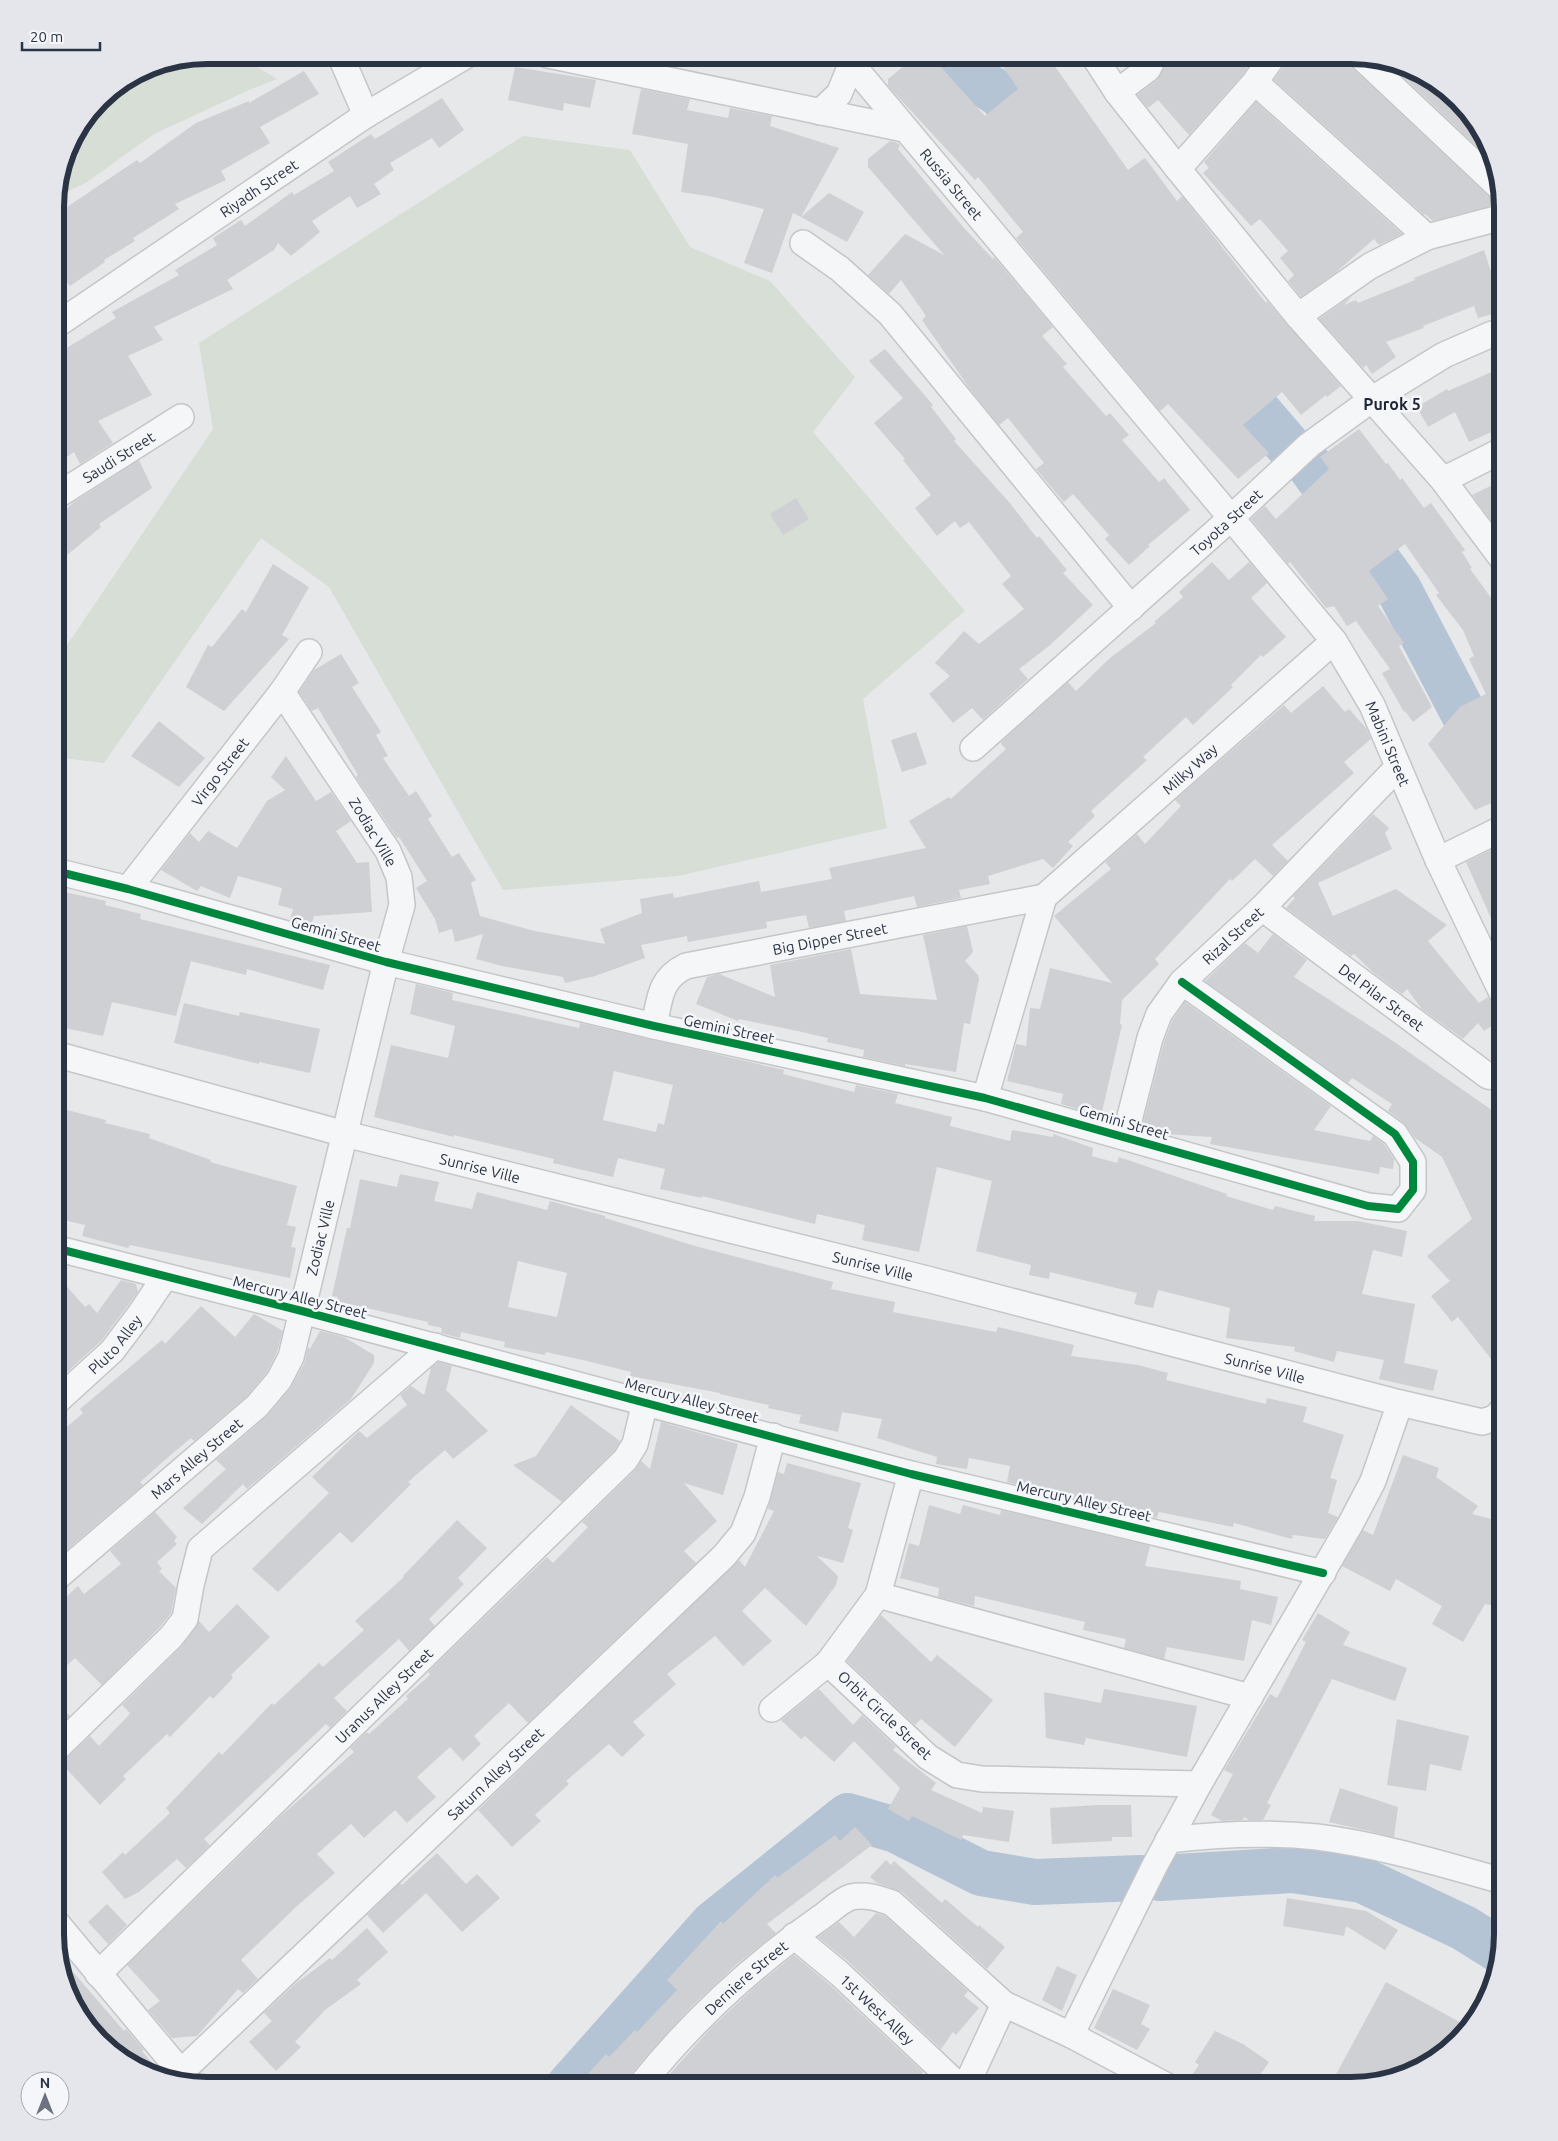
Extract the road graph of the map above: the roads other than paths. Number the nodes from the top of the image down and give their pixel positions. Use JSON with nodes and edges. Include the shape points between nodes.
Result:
{"nodes":[{"id":1,"x":344,"y":64,"type":"edge"},
{"id":2,"x":452,"y":64,"type":"edge"},
{"id":3,"x":591,"y":64,"type":"edge"},
{"id":4,"x":847,"y":64,"type":"edge"},
{"id":5,"x":851,"y":64,"type":"edge"},
{"id":6,"x":1098,"y":64,"type":"edge"},
{"id":7,"x":1150,"y":64,"type":"edge"},
{"id":8,"x":1267,"y":64,"type":"edge"},
{"id":9,"x":1370,"y":65,"type":"edge"},
{"id":10,"x":1254,"y":82,"type":"junction"},
{"id":11,"x":1117,"y":92,"type":"junction"},
{"id":12,"x":820,"y":112,"type":"junction"},
{"id":13,"x":366,"y":115,"type":"junction"},
{"id":14,"x":904,"y":129,"type":"junction"},
{"id":15,"x":1178,"y":169,"type":"junction"},
{"id":16,"x":1491,"y":178,"type":"edge"},
{"id":17,"x":1494,"y":219,"type":"edge"},
{"id":18,"x":1427,"y":237,"type":"junction"},
{"id":19,"x":804,"y":243,"type":"dead end"},
{"id":20,"x":1298,"y":316,"type":"junction"},
{"id":21,"x":64,"y":320,"type":"edge"},
{"id":22,"x":1494,"y":334,"type":"edge"},
{"id":23,"x":1370,"y":400,"type":"junction"},
{"id":24,"x":181,"y":416,"type":"dead end"},
{"id":25,"x":1494,"y":454,"type":"edge"},
{"id":26,"x":1443,"y":480,"type":"junction"},
{"id":27,"x":64,"y":491,"type":"edge"},
{"id":28,"x":1231,"y":518,"type":"junction"},
{"id":29,"x":1494,"y":547,"type":"edge"},
{"id":30,"x":1130,"y":608,"type":"junction"},
{"id":31,"x":1334,"y":641,"type":"junction"},
{"id":32,"x":309,"y":652,"type":"dead end"},
{"id":33,"x":282,"y":692,"type":"junction"},
{"id":34,"x":973,"y":748,"type":"dead end"},
{"id":35,"x":1398,"y":767,"type":"junction"},
{"id":36,"x":1494,"y":832,"type":"edge"},
{"id":37,"x":1438,"y":860,"type":"junction"},
{"id":38,"x":64,"y":873,"type":"edge"},
{"id":39,"x":128,"y":889,"type":"junction"},
{"id":40,"x":1044,"y":897,"type":"junction"},
{"id":41,"x":1262,"y":908,"type":"junction"},
{"id":42,"x":386,"y":962,"type":"junction"},
{"id":43,"x":1494,"y":976,"type":"edge"},
{"id":44,"x":1182,"y":982,"type":"junction"},
{"id":45,"x":654,"y":1026,"type":"junction"},
{"id":46,"x":64,"y":1056,"type":"edge"},
{"id":47,"x":1494,"y":1077,"type":"edge"},
{"id":48,"x":985,"y":1098,"type":"junction"},
{"id":49,"x":345,"y":1134,"type":"junction"},
{"id":50,"x":1125,"y":1136,"type":"junction"},
{"id":51,"x":64,"y":1250,"type":"edge"},
{"id":52,"x":165,"y":1277,"type":"junction"},
{"id":53,"x":302,"y":1311,"type":"junction"},
{"id":54,"x":435,"y":1346,"type":"junction"},
{"id":55,"x":64,"y":1394,"type":"edge"},
{"id":56,"x":645,"y":1402,"type":"junction"},
{"id":57,"x":1400,"y":1403,"type":"junction"},
{"id":58,"x":1494,"y":1418,"type":"edge"},
{"id":59,"x":773,"y":1436,"type":"junction"},
{"id":60,"x":911,"y":1474,"type":"junction"},
{"id":61,"x":64,"y":1571,"type":"edge"},
{"id":62,"x":1323,"y":1572,"type":"junction"},
{"id":63,"x":878,"y":1595,"type":"junction"},
{"id":64,"x":828,"y":1663,"type":"junction"},
{"id":65,"x":1250,"y":1697,"type":"junction"},
{"id":66,"x":772,"y":1709,"type":"dead end"},
{"id":67,"x":64,"y":1741,"type":"edge"},
{"id":68,"x":1199,"y":1784,"type":"junction"},
{"id":69,"x":1168,"y":1840,"type":"junction"},
{"id":70,"x":1494,"y":1878,"type":"edge"},
{"id":71,"x":64,"y":1931,"type":"edge"},
{"id":72,"x":794,"y":1936,"type":"junction"},
{"id":73,"x":98,"y":1974,"type":"junction"},
{"id":74,"x":1004,"y":2004,"type":"junction"},
{"id":75,"x":1071,"y":2036,"type":"junction"},
{"id":76,"x":174,"y":2073,"type":"edge"},
{"id":77,"x":177,"y":2074,"type":"edge"},
{"id":78,"x":647,"y":2077,"type":"edge"},
{"id":79,"x":949,"y":2077,"type":"edge"},
{"id":80,"x":970,"y":2077,"type":"edge"},
{"id":81,"x":1150,"y":2077,"type":"edge"}],
"edges":[{"from":1,"to":13,"type":"street"},
{"from":2,"to":13,"type":"street","name":"Riyadh Street"},
{"from":3,"to":12,"type":"street"},
{"from":4,"to":12,"type":"street","via":[[839,94]]},
{"from":5,"to":14,"type":"street","name":"Russia Street"},
{"from":6,"to":11,"type":"street"},
{"from":7,"to":11,"type":"street"},
{"from":8,"to":10,"type":"street"},
{"from":9,"to":16,"type":"street"},
{"from":10,"to":15,"type":"street"},
{"from":10,"to":18,"type":"street"},
{"from":11,"to":15,"type":"street"},
{"from":12,"to":14,"type":"street"},
{"from":13,"to":21,"type":"street","name":"Riyadh Street"},
{"from":14,"to":28,"type":"street","name":"Russia Street"},
{"from":15,"to":20,"type":"street"},
{"from":17,"to":18,"type":"street"},
{"from":18,"to":20,"type":"street","via":[[1370,266]]},
{"from":19,"to":30,"type":"street","via":[[840,268],[890,314]]},
{"from":20,"to":23,"type":"street"},
{"from":22,"to":23,"type":"street","name":"Toyota Street","via":[[1444,355]]},
{"from":23,"to":26,"type":"street"},
{"from":23,"to":28,"type":"street","name":"Toyota Street","via":[[1309,444]]},
{"from":24,"to":27,"type":"street","name":"Saudi Street"},
{"from":25,"to":26,"type":"street"},
{"from":26,"to":29,"type":"street"},
{"from":28,"to":30,"type":"street","name":"Toyota Street"},
{"from":28,"to":31,"type":"street","name":"Mabini Street"},
{"from":30,"to":34,"type":"street","name":"Toyota Street"},
{"from":31,"to":35,"type":"street","name":"Mabini Street","via":[[1372,705]]},
{"from":31,"to":40,"type":"street","name":"Milky Way"},
{"from":32,"to":33,"type":"street","name":"Virgo Street"},
{"from":33,"to":39,"type":"street","name":"Virgo Street"},
{"from":33,"to":42,"type":"street","name":"Zodiac Ville","via":[[388,851],[399,877],[402,905]]},
{"from":35,"to":37,"type":"street","name":"Mabini Street"},
{"from":35,"to":41,"type":"street","name":"Rizal Street"},
{"from":36,"to":37,"type":"street"},
{"from":37,"to":43,"type":"street","name":"Mabini Street"},
{"from":38,"to":39,"type":"street","name":"Gemini Street"},
{"from":39,"to":42,"type":"street","name":"Gemini Street"},
{"from":40,"to":45,"type":"street","name":"Big Dipper Street","via":[[686,966],[665,981]]},
{"from":40,"to":48,"type":"street"},
{"from":41,"to":44,"type":"street","name":"Rizal Street"},
{"from":41,"to":47,"type":"street","name":"Del Pilar Street","via":[[1488,1076]]},
{"from":42,"to":45,"type":"street","name":"Gemini Street"},
{"from":42,"to":49,"type":"street","name":"Zodiac Ville"},
{"from":44,"to":50,"type":"street","name":"Rizal Street","via":[[1159,1014],[1150,1038]]},
{"from":44,"to":50,"type":"street","name":"Gemini Street","via":[[1395,1134],[1413,1162],[1413,1190],[1398,1209],[1368,1206]]},
{"from":45,"to":48,"type":"street","name":"Gemini Street"},
{"from":46,"to":49,"type":"street"},
{"from":48,"to":50,"type":"street","name":"Gemini Street"},
{"from":49,"to":53,"type":"street","name":"Zodiac Ville"},
{"from":49,"to":57,"type":"street","name":"Sunrise Ville","via":[[927,1279]]},
{"from":51,"to":52,"type":"street","name":"Mercury Alley Street"},
{"from":52,"to":53,"type":"street","name":"Mercury Alley Street"},
{"from":52,"to":55,"type":"street","name":"Pluto Alley","via":[[112,1350]]},
{"from":53,"to":54,"type":"street","name":"Mercury Alley Street"},
{"from":53,"to":61,"type":"street","name":"Mars Alley Street","via":[[291,1357],[279,1380],[257,1406]]},
{"from":54,"to":56,"type":"street","name":"Mercury Alley Street"},
{"from":54,"to":67,"type":"street","via":[[200,1549],[185,1619],[171,1637]]},
{"from":56,"to":59,"type":"street","name":"Mercury Alley Street"},
{"from":56,"to":73,"type":"street","name":"Uranus Alley Street","via":[[635,1444],[625,1460]]},
{"from":57,"to":58,"type":"street","name":"Sunrise Ville","via":[[1482,1422]]},
{"from":57,"to":62,"type":"street","via":[[1373,1481]]},
{"from":59,"to":60,"type":"street","name":"Mercury Alley Street"},
{"from":59,"to":77,"type":"street","name":"Saturn Alley Street","via":[[757,1497],[743,1533],[724,1556]]},
{"from":60,"to":62,"type":"street","name":"Mercury Alley Street"},
{"from":60,"to":63,"type":"street"},
{"from":62,"to":65,"type":"street"},
{"from":63,"to":64,"type":"street","name":"Orbit Circle Street"},
{"from":63,"to":65,"type":"street"},
{"from":64,"to":66,"type":"street"},
{"from":64,"to":68,"type":"street","name":"Orbit Circle Street","via":[[928,1757],[957,1775],[982,1779]]},
{"from":65,"to":68,"type":"street"},
{"from":68,"to":69,"type":"street"},
{"from":69,"to":70,"type":"street","via":[[1221,1834],[1318,1838],[1406,1854]]},
{"from":69,"to":75,"type":"street"},
{"from":71,"to":73,"type":"street"},
{"from":72,"to":74,"type":"street","name":"Derniere Street","via":[[850,1897],[872,1896],[892,1903]]},
{"from":72,"to":78,"type":"street","name":"Derniere Street","via":[[725,1994],[667,2052]]},
{"from":72,"to":79,"type":"street","name":"1st West Alley","via":[[840,1974]]},
{"from":73,"to":76,"type":"street"},
{"from":74,"to":75,"type":"street"},
{"from":74,"to":80,"type":"street"},
{"from":75,"to":81,"type":"street"}]}
